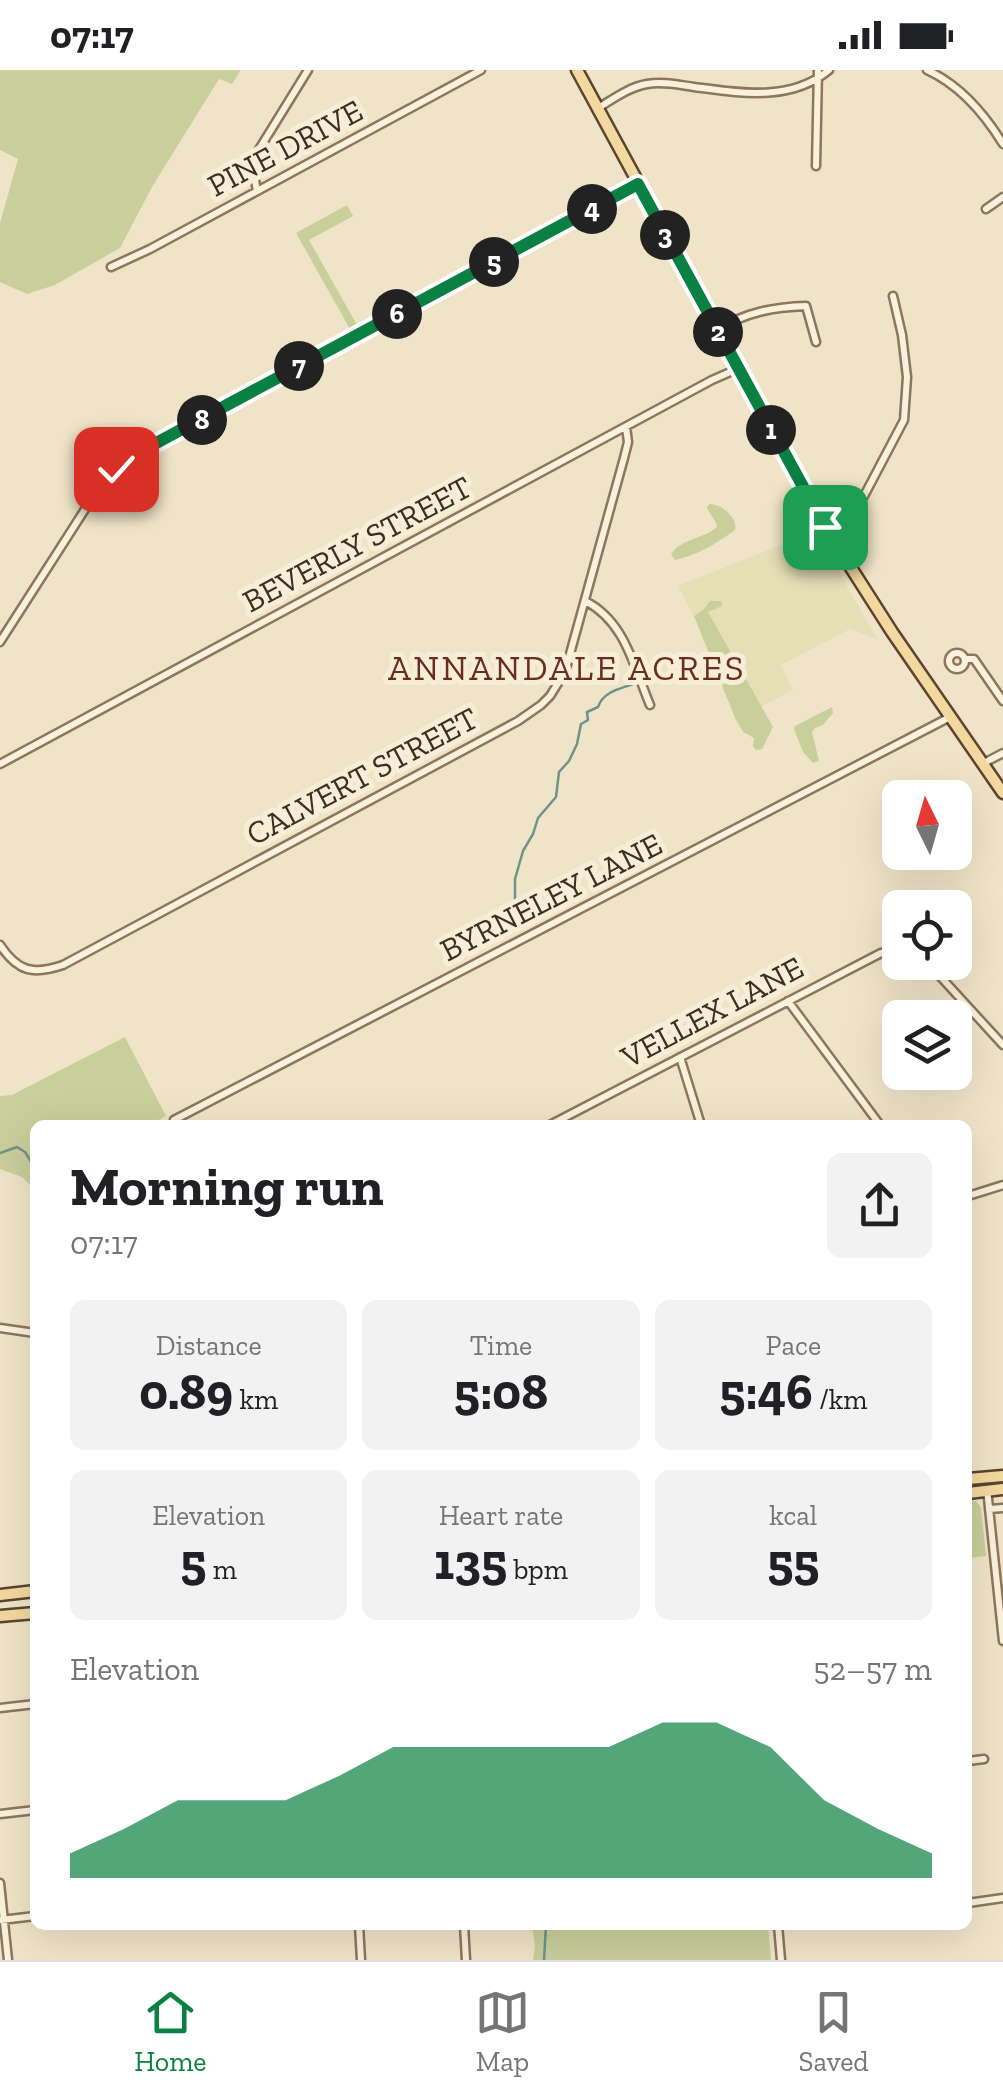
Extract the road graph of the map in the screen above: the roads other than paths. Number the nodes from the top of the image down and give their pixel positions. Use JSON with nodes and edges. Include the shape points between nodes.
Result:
{"nodes":[{"id":1,"x":308,"y":70,"type":"edge"},
{"id":2,"x":481,"y":70,"type":"edge"},
{"id":3,"x":577,"y":70,"type":"edge"},
{"id":4,"x":818,"y":70,"type":"edge"},
{"id":5,"x":829,"y":70,"type":"edge"},
{"id":6,"x":927,"y":70,"type":"edge"},
{"id":7,"x":818,"y":80,"type":"junction"},
{"id":8,"x":598,"y":108,"type":"junction"},
{"id":9,"x":1003,"y":144,"type":"edge"},
{"id":10,"x":816,"y":166,"type":"dead end"},
{"id":11,"x":638,"y":184,"type":"junction"},
{"id":12,"x":257,"y":191,"type":"junction"},
{"id":13,"x":1003,"y":196,"type":"edge"},
{"id":14,"x":986,"y":209,"type":"dead end"},
{"id":15,"x":111,"y":267,"type":"dead end"},
{"id":16,"x":893,"y":296,"type":"dead end"},
{"id":17,"x":717,"y":330,"type":"junction"},
{"id":18,"x":816,"y":342,"type":"dead end"},
{"id":19,"x":737,"y":368,"type":"junction"},
{"id":20,"x":626,"y":426,"type":"junction"},
{"id":21,"x":825,"y":527,"type":"junction"},
{"id":22,"x":585,"y":601,"type":"junction"},
{"id":23,"x":0,"y":642,"type":"edge"},
{"id":24,"x":965,"y":659,"type":"dead end"},
{"id":25,"x":1003,"y":702,"type":"edge"},
{"id":26,"x":650,"y":705,"type":"dead end"},
{"id":27,"x":950,"y":717,"type":"junction"},
{"id":28,"x":1003,"y":753,"type":"edge"},
{"id":29,"x":0,"y":764,"type":"edge"},
{"id":30,"x":983,"y":764,"type":"junction"},
{"id":31,"x":1003,"y":793,"type":"edge"},
{"id":32,"x":0,"y":945,"type":"edge"},
{"id":33,"x":882,"y":953,"type":"edge"},
{"id":34,"x":943,"y":980,"type":"edge"},
{"id":35,"x":788,"y":1000,"type":"junction"},
{"id":36,"x":1003,"y":1045,"type":"edge"},
{"id":37,"x":680,"y":1057,"type":"junction"},
{"id":38,"x":174,"y":1120,"type":"dead end"},
{"id":39,"x":560,"y":1120,"type":"edge"},
{"id":40,"x":699,"y":1120,"type":"edge"},
{"id":41,"x":876,"y":1120,"type":"edge"},
{"id":42,"x":1003,"y":1185,"type":"edge"},
{"id":43,"x":972,"y":1195,"type":"edge"},
{"id":44,"x":0,"y":1328,"type":"edge"},
{"id":45,"x":30,"y":1333,"type":"edge"},
{"id":46,"x":1003,"y":1476,"type":"edge"},
{"id":47,"x":986,"y":1477,"type":"junction"},
{"id":48,"x":972,"y":1479,"type":"edge"},
{"id":49,"x":1003,"y":1489,"type":"edge"},
{"id":50,"x":988,"y":1490,"type":"junction"},
{"id":51,"x":972,"y":1492,"type":"edge"},
{"id":52,"x":1003,"y":1508,"type":"edge"},
{"id":53,"x":989,"y":1510,"type":"junction"},
{"id":54,"x":998,"y":1557,"type":"edge"},
{"id":55,"x":30,"y":1591,"type":"edge"},
{"id":56,"x":0,"y":1594,"type":"edge"},
{"id":57,"x":30,"y":1613,"type":"edge"},
{"id":58,"x":0,"y":1616,"type":"edge"},
{"id":59,"x":1003,"y":1641,"type":"edge"},
{"id":60,"x":30,"y":1705,"type":"edge"},
{"id":61,"x":0,"y":1708,"type":"edge"},
{"id":62,"x":984,"y":1759,"type":"dead end"},
{"id":63,"x":972,"y":1760,"type":"edge"},
{"id":64,"x":30,"y":1811,"type":"edge"},
{"id":65,"x":0,"y":1814,"type":"edge"},
{"id":66,"x":0,"y":1883,"type":"edge"},
{"id":67,"x":1003,"y":1898,"type":"edge"},
{"id":68,"x":972,"y":1902,"type":"edge"},
{"id":69,"x":30,"y":1917,"type":"edge"},
{"id":70,"x":2,"y":1920,"type":"edge"},
{"id":71,"x":359,"y":1930,"type":"edge"},
{"id":72,"x":464,"y":1930,"type":"edge"},
{"id":73,"x":778,"y":1930,"type":"edge"},
{"id":74,"x":8,"y":1960,"type":"edge"},
{"id":75,"x":361,"y":1960,"type":"edge"},
{"id":76,"x":466,"y":1960,"type":"edge"},
{"id":77,"x":781,"y":1960,"type":"edge"}],
"edges":[{"from":1,"to":12,"type":"street","via":[[258,151]]},
{"from":2,"to":12,"type":"street","name":"PINE DRIVE"},
{"from":3,"to":8,"type":"main road"},
{"from":4,"to":7,"type":"street"},
{"from":5,"to":7,"type":"street"},
{"from":6,"to":9,"type":"street","via":[[970,101]]},
{"from":7,"to":8,"type":"street","via":[[752,93],[646,84]]},
{"from":7,"to":10,"type":"street"},
{"from":8,"to":11,"type":"main road"},
{"from":11,"to":17,"type":"main road"},
{"from":11,"to":23,"type":"street","via":[[123,463],[104,480]]},
{"from":12,"to":15,"type":"street","name":"PINE DRIVE"},
{"from":13,"to":14,"type":"street"},
{"from":16,"to":21,"type":"street","via":[[907,377],[904,420],[864,496]]},
{"from":17,"to":18,"type":"street","via":[[735,318],[806,306]]},
{"from":17,"to":19,"type":"main road"},
{"from":19,"to":20,"type":"street","name":"BEVERLY STREET"},
{"from":19,"to":21,"type":"main road"},
{"from":20,"to":22,"type":"street","name":"CALVERT STREET","via":[[628,442]]},
{"from":20,"to":29,"type":"street","name":"BEVERLY STREET"},
{"from":21,"to":27,"type":"main road"},
{"from":22,"to":26,"type":"street","via":[[613,622]]},
{"from":22,"to":32,"type":"street","name":"CALVERT STREET","via":[[565,672],[530,714],[63,965],[26,969]]},
{"from":24,"to":25,"type":"street","via":[[974,659]]},
{"from":27,"to":30,"type":"main road"},
{"from":27,"to":38,"type":"street","name":"BYRNELEY LANE"},
{"from":28,"to":30,"type":"street"},
{"from":30,"to":31,"type":"main road"},
{"from":33,"to":35,"type":"street","name":"VELLEX LANE"},
{"from":34,"to":36,"type":"street"},
{"from":35,"to":37,"type":"street","name":"VELLEX LANE"},
{"from":35,"to":41,"type":"street"},
{"from":37,"to":39,"type":"street","name":"VELLEX LANE"},
{"from":37,"to":40,"type":"street"},
{"from":42,"to":43,"type":"street"},
{"from":44,"to":45,"type":"street"},
{"from":46,"to":47,"type":"main road"},
{"from":47,"to":48,"type":"main road"},
{"from":47,"to":50,"type":"street"},
{"from":49,"to":50,"type":"main road"},
{"from":50,"to":51,"type":"main road"},
{"from":50,"to":53,"type":"street"},
{"from":52,"to":53,"type":"street"},
{"from":53,"to":54,"type":"street"},
{"from":54,"to":59,"type":"street"},
{"from":55,"to":56,"type":"main road"},
{"from":57,"to":58,"type":"main road"},
{"from":60,"to":61,"type":"street"},
{"from":62,"to":63,"type":"street"},
{"from":64,"to":65,"type":"street"},
{"from":66,"to":70,"type":"street"},
{"from":67,"to":68,"type":"street"},
{"from":69,"to":70,"type":"street"},
{"from":70,"to":74,"type":"street"},
{"from":71,"to":75,"type":"street"},
{"from":72,"to":76,"type":"street"},
{"from":73,"to":77,"type":"street"}]}
